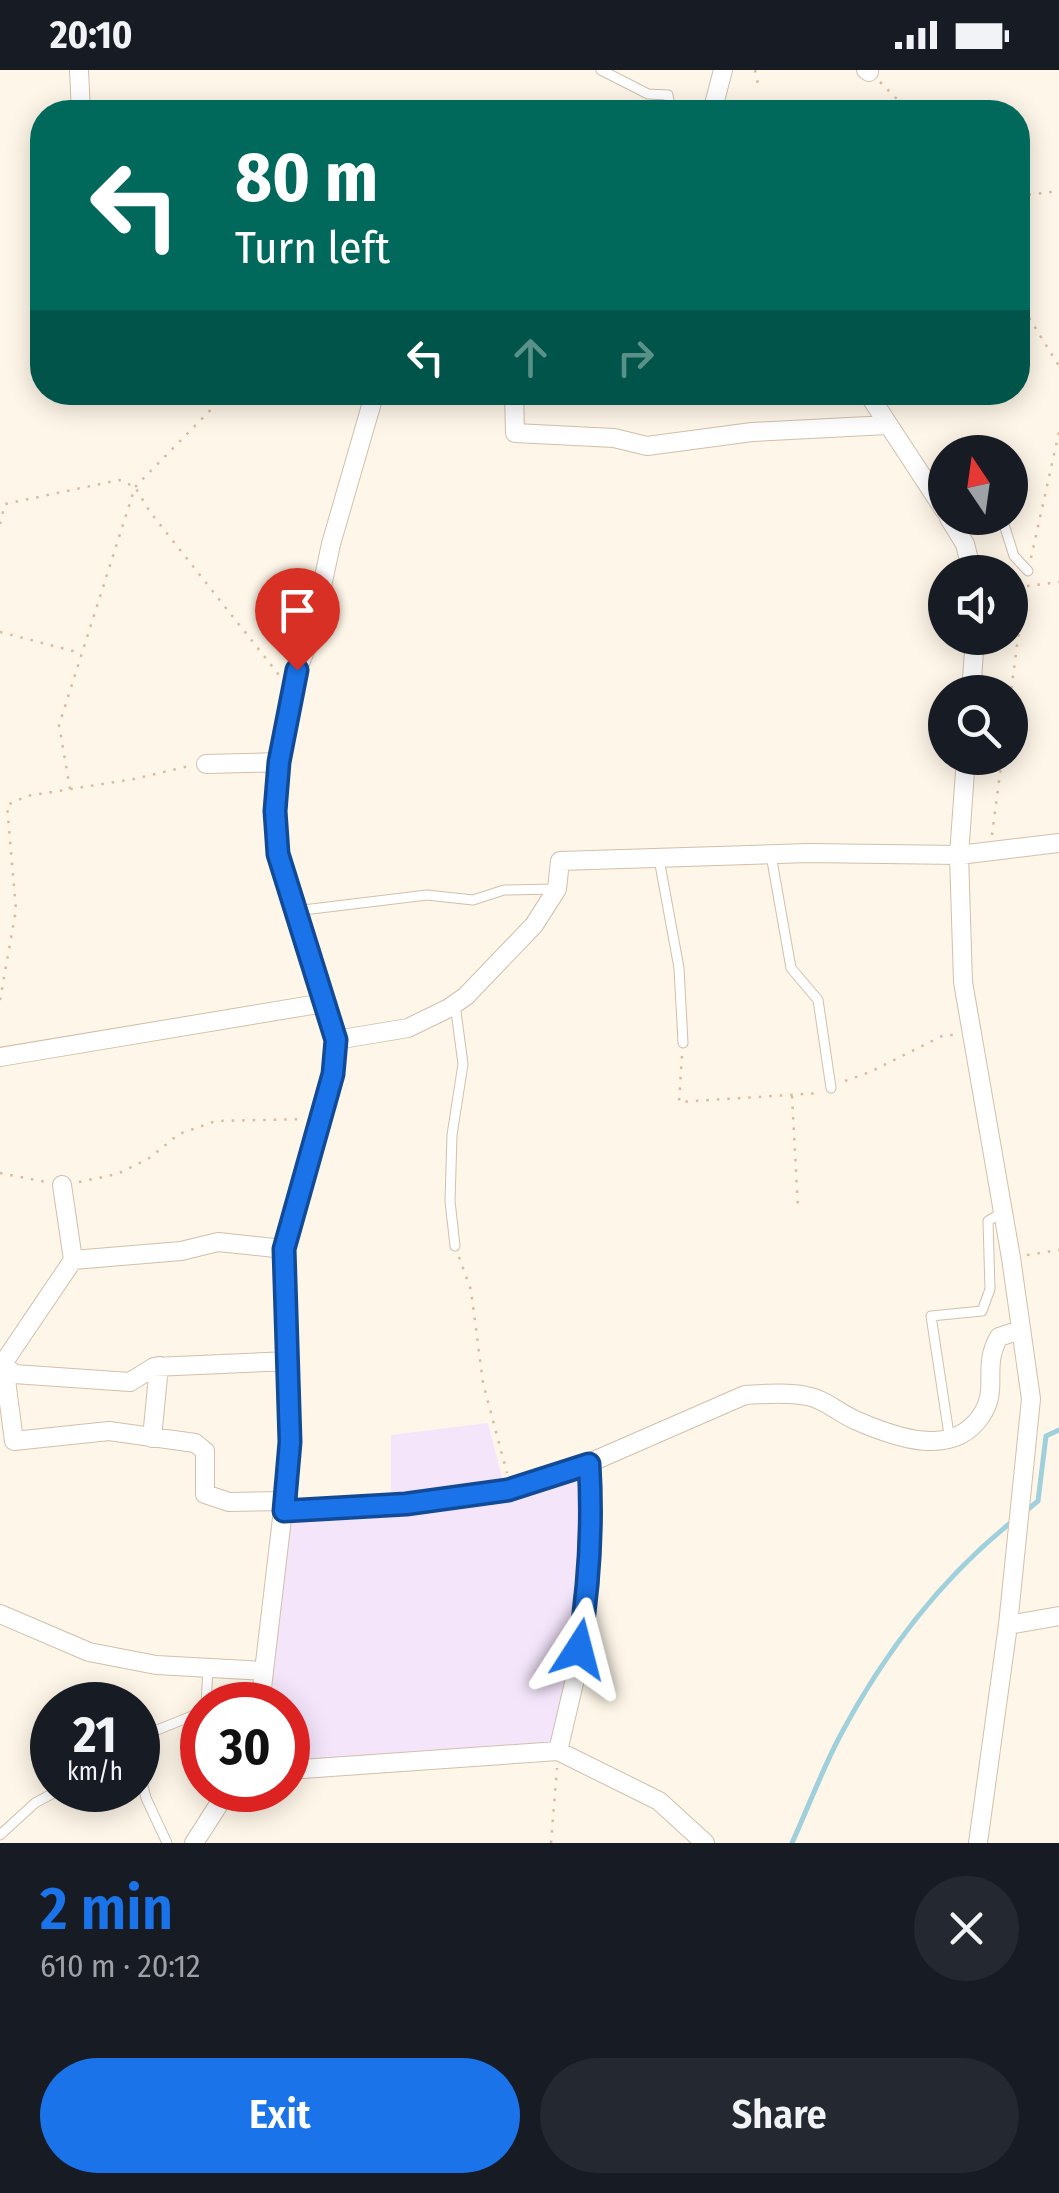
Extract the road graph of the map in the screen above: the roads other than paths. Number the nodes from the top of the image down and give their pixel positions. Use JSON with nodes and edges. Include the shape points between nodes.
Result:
{"nodes":[{"id":1,"x":79,"y":70,"type":"edge"},
{"id":2,"x":601,"y":70,"type":"edge"},
{"id":3,"x":723,"y":70,"type":"edge"},
{"id":4,"x":80,"y":100,"type":"edge"},
{"id":5,"x":669,"y":100,"type":"edge"},
{"id":6,"x":715,"y":100,"type":"edge"},
{"id":7,"x":371,"y":405,"type":"edge"},
{"id":8,"x":514,"y":405,"type":"edge"},
{"id":9,"x":875,"y":405,"type":"edge"},
{"id":10,"x":887,"y":425,"type":"junction"},
{"id":11,"x":928,"y":486,"type":"edge"},
{"id":12,"x":279,"y":762,"type":"junction"},
{"id":13,"x":206,"y":764,"type":"road end"},
{"id":14,"x":965,"y":775,"type":"edge"},
{"id":15,"x":1059,"y":843,"type":"edge"},
{"id":16,"x":771,"y":855,"type":"junction"},
{"id":17,"x":960,"y":856,"type":"junction"},
{"id":18,"x":659,"y":859,"type":"junction"},
{"id":19,"x":558,"y":890,"type":"junction"},
{"id":20,"x":295,"y":912,"type":"junction"},
{"id":21,"x":324,"y":1003,"type":"junction"},
{"id":22,"x":455,"y":1004,"type":"junction"},
{"id":23,"x":336,"y":1040,"type":"junction"},
{"id":24,"x":683,"y":1043,"type":"road end"},
{"id":25,"x":0,"y":1056,"type":"edge"},
{"id":26,"x":831,"y":1088,"type":"road end"},
{"id":27,"x":62,"y":1185,"type":"road end"},
{"id":28,"x":1003,"y":1212,"type":"junction"},
{"id":29,"x":455,"y":1246,"type":"road end"},
{"id":30,"x":284,"y":1249,"type":"junction"},
{"id":31,"x":73,"y":1260,"type":"junction"},
{"id":32,"x":1020,"y":1330,"type":"junction"},
{"id":33,"x":289,"y":1361,"type":"junction"},
{"id":34,"x":159,"y":1366,"type":"junction"},
{"id":35,"x":2,"y":1367,"type":"edge"},
{"id":36,"x":152,"y":1438,"type":"junction"},
{"id":37,"x":950,"y":1442,"type":"junction"},
{"id":38,"x":589,"y":1464,"type":"junction"},
{"id":39,"x":284,"y":1506,"type":"junction"},
{"id":40,"x":0,"y":1614,"type":"edge"},
{"id":41,"x":1059,"y":1616,"type":"edge"},
{"id":42,"x":1008,"y":1625,"type":"junction"},
{"id":43,"x":208,"y":1668,"type":"junction"},
{"id":44,"x":264,"y":1671,"type":"junction"},
{"id":45,"x":207,"y":1682,"type":"edge"},
{"id":46,"x":263,"y":1682,"type":"edge"},
{"id":47,"x":558,"y":1751,"type":"junction"},
{"id":48,"x":310,"y":1768,"type":"edge"},
{"id":49,"x":30,"y":1808,"type":"edge"},
{"id":50,"x":153,"y":1812,"type":"edge"},
{"id":51,"x":214,"y":1812,"type":"edge"},
{"id":52,"x":0,"y":1835,"type":"edge"},
{"id":53,"x":167,"y":1843,"type":"edge"},
{"id":54,"x":194,"y":1843,"type":"edge"},
{"id":55,"x":704,"y":1843,"type":"edge"},
{"id":56,"x":978,"y":1843,"type":"edge"}],
"edges":[{"from":1,"to":4,"type":"street"},
{"from":2,"to":5,"type":"lane"},
{"from":3,"to":6,"type":"street"},
{"from":7,"to":12,"type":"street","via":[[297,670]]},
{"from":8,"to":10,"type":"street","via":[[515,433],[647,446]]},
{"from":9,"to":10,"type":"street"},
{"from":10,"to":11,"type":"street"},
{"from":12,"to":13,"type":"street"},
{"from":12,"to":20,"type":"street","via":[[278,854]]},
{"from":14,"to":17,"type":"street"},
{"from":15,"to":17,"type":"street"},
{"from":16,"to":17,"type":"street"},
{"from":16,"to":18,"type":"street"},
{"from":16,"to":26,"type":"lane","via":[[792,968],[818,1000]]},
{"from":17,"to":28,"type":"street","via":[[964,982]]},
{"from":18,"to":19,"type":"street","via":[[560,861]]},
{"from":18,"to":24,"type":"lane","via":[[679,968]]},
{"from":19,"to":20,"type":"lane","via":[[504,890],[473,900],[427,895]]},
{"from":19,"to":22,"type":"street","via":[[534,925]]},
{"from":20,"to":21,"type":"street"},
{"from":21,"to":23,"type":"street"},
{"from":21,"to":25,"type":"street"},
{"from":22,"to":23,"type":"street","via":[[408,1028]]},
{"from":22,"to":29,"type":"lane","via":[[464,1064],[452,1135]]},
{"from":23,"to":30,"type":"street","via":[[333,1074]]},
{"from":27,"to":31,"type":"street"},
{"from":28,"to":32,"type":"street"},
{"from":28,"to":37,"type":"lane","via":[[988,1221],[990,1289],[982,1310],[930,1316]]},
{"from":30,"to":31,"type":"street","via":[[218,1242],[181,1252]]},
{"from":30,"to":33,"type":"street"},
{"from":31,"to":35,"type":"street"},
{"from":32,"to":37,"type":"street","via":[[999,1337],[989,1353],[990,1399],[965,1435]]},
{"from":32,"to":42,"type":"street","via":[[1030,1398]]},
{"from":33,"to":34,"type":"street"},
{"from":33,"to":39,"type":"street"},
{"from":34,"to":35,"type":"street","via":[[130,1382],[14,1374]]},
{"from":34,"to":36,"type":"street"},
{"from":35,"to":36,"type":"street","via":[[14,1442],[109,1431]]},
{"from":36,"to":39,"type":"street","via":[[196,1443],[205,1451],[204,1494]]},
{"from":37,"to":38,"type":"street","via":[[888,1432],[810,1396],[774,1393],[745,1395]]},
{"from":38,"to":39,"type":"street","via":[[512,1489],[406,1504]]},
{"from":38,"to":47,"type":"street","via":[[590,1582]]},
{"from":39,"to":44,"type":"street"},
{"from":40,"to":43,"type":"street","via":[[89,1652]]},
{"from":41,"to":42,"type":"street"},
{"from":42,"to":56,"type":"street"},
{"from":43,"to":44,"type":"street"},
{"from":43,"to":45,"type":"lane"},
{"from":44,"to":46,"type":"street"},
{"from":47,"to":48,"type":"street"},
{"from":47,"to":55,"type":"street","via":[[659,1801]]},
{"from":49,"to":52,"type":"lane"},
{"from":50,"to":53,"type":"lane"},
{"from":51,"to":54,"type":"street"}]}
